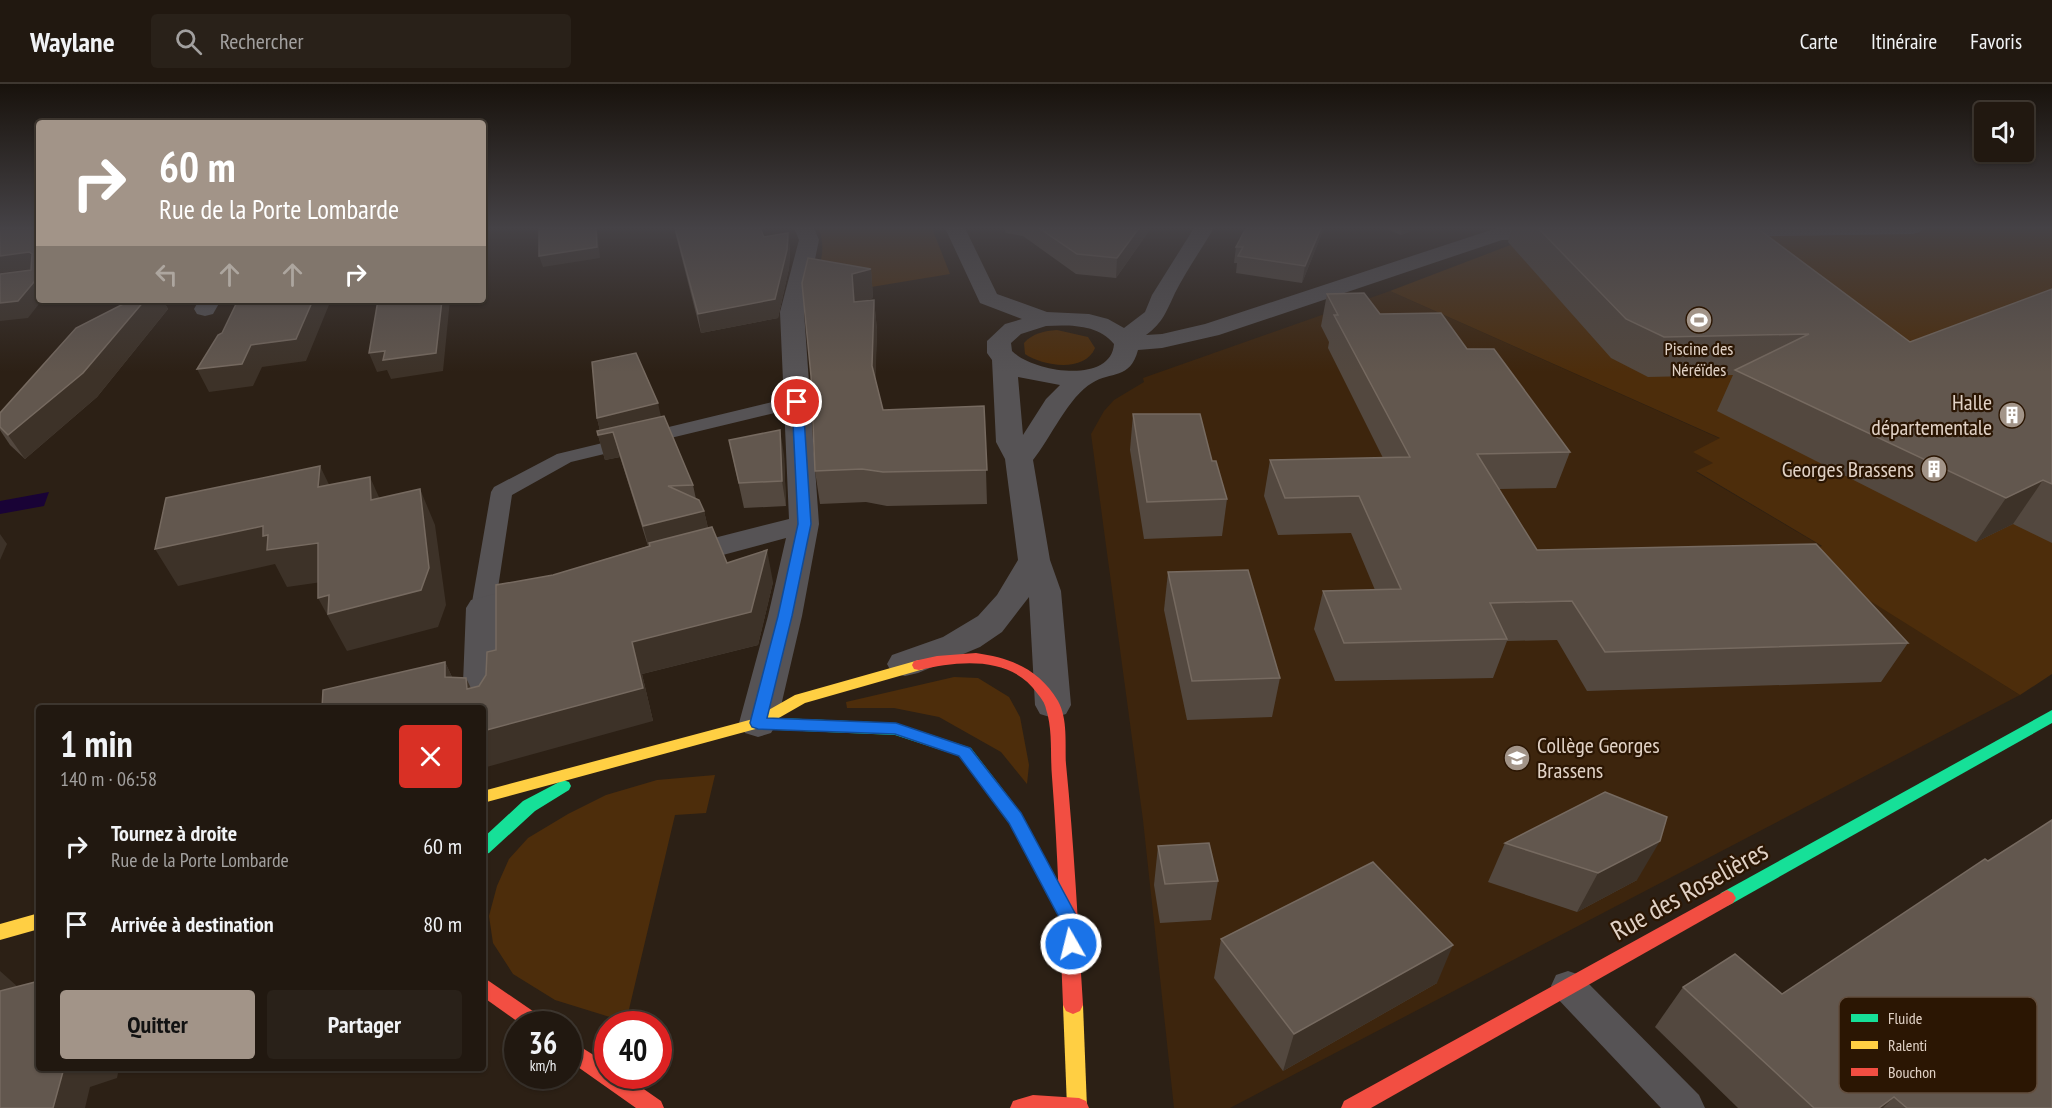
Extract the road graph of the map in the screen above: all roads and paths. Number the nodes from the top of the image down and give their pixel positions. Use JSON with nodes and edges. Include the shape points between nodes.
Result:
{"nodes":[{"id":1,"x":801,"y":276,"type":"edge"},
{"id":2,"x":978,"y":276,"type":"edge"},
{"id":3,"x":1176,"y":276,"type":"edge"},
{"id":4,"x":1375,"y":276,"type":"edge"},
{"id":5,"x":988,"y":298,"type":"junction"},
{"id":6,"x":1161,"y":301,"type":"junction"},
{"id":7,"x":1044,"y":319,"type":"junction"},
{"id":8,"x":1087,"y":321,"type":"junction"},
{"id":9,"x":1211,"y":330,"type":"junction"},
{"id":10,"x":1125,"y":341,"type":"junction"},
{"id":11,"x":1003,"y":350,"type":"junction"},
{"id":12,"x":1083,"y":378,"type":"junction"},
{"id":13,"x":797,"y":402,"type":"junction"},
{"id":14,"x":1019,"y":459,"type":"junction"},
{"id":15,"x":804,"y":524,"type":"junction"},
{"id":16,"x":1034,"y":560,"type":"junction"},
{"id":17,"x":655,"y":563,"type":"edge"},
{"id":18,"x":563,"y":587,"type":"edge"},
{"id":19,"x":483,"y":608,"type":"junction"},
{"id":20,"x":867,"y":678,"type":"junction"},
{"id":21,"x":480,"y":705,"type":"edge"},
{"id":22,"x":1053,"y":705,"type":"junction"},
{"id":23,"x":2052,"y":716,"type":"edge"},
{"id":24,"x":758,"y":723,"type":"junction"},
{"id":25,"x":601,"y":764,"type":"junction"},
{"id":26,"x":486,"y":796,"type":"edge"},
{"id":27,"x":486,"y":845,"type":"edge"},
{"id":28,"x":1070,"y":921,"type":"junction"},
{"id":29,"x":36,"y":922,"type":"edge"},
{"id":30,"x":0,"y":932,"type":"edge"},
{"id":31,"x":1568,"y":986,"type":"junction"},
{"id":32,"x":486,"y":988,"type":"edge"},
{"id":33,"x":518,"y":1011,"type":"edge"},
{"id":34,"x":582,"y":1058,"type":"edge"},
{"id":35,"x":654,"y":1108,"type":"edge"},
{"id":36,"x":1020,"y":1108,"type":"edge"},
{"id":37,"x":1078,"y":1108,"type":"edge"},
{"id":38,"x":1351,"y":1108,"type":"edge"},
{"id":39,"x":1686,"y":1108,"type":"edge"}],
"edges":[{"from":1,"to":13,"type":"street","via":[[792,312]]},
{"from":2,"to":5,"type":"street"},
{"from":3,"to":6,"type":"street"},
{"from":4,"to":9,"type":"street"},
{"from":5,"to":7,"type":"street"},
{"from":5,"to":11,"type":"street","via":[[982,306]]},
{"from":6,"to":8,"type":"street"},
{"from":6,"to":9,"type":"street","via":[[1176,319]]},
{"from":6,"to":10,"type":"street","via":[[1147,326]]},
{"from":7,"to":8,"type":"street"},
{"from":7,"to":11,"type":"street","via":[[1011,330]]},
{"from":8,"to":10,"type":"street","via":[[1112,330]]},
{"from":9,"to":10,"type":"street","via":[[1162,341]]},
{"from":10,"to":12,"type":"street","via":[[1124,358],[1115,367]]},
{"from":11,"to":12,"type":"street","via":[[1018,370],[1060,379]]},
{"from":11,"to":14,"type":"street","via":[[1010,441]]},
{"from":12,"to":14,"type":"street","via":[[1055,405]]},
{"from":13,"to":15,"type":"street"},
{"from":13,"to":19,"type":"lane","via":[[564,458],[502,492]]},
{"from":14,"to":16,"type":"street"},
{"from":15,"to":17,"type":"street"},
{"from":15,"to":24,"type":"street"},
{"from":16,"to":20,"type":"street","via":[[998,617],[963,641]]},
{"from":16,"to":22,"type":"street","via":[[1045,591]]},
{"from":18,"to":19,"type":"street"},
{"from":19,"to":21,"type":"street"},
{"from":20,"to":22,"type":"street","via":[[937,660],[999,660],[1018,668],[1035,682]]},
{"from":20,"to":24,"type":"street","via":[[800,699]]},
{"from":22,"to":28,"type":"street"},
{"from":23,"to":31,"type":"street","name":"Rue des Roselières"},
{"from":24,"to":25,"type":"street"},
{"from":24,"to":28,"type":"street","via":[[896,729],[965,752],[1015,818]]},
{"from":25,"to":26,"type":"street"},
{"from":25,"to":27,"type":"street","via":[[529,806]]},
{"from":28,"to":37,"type":"street"},
{"from":29,"to":30,"type":"street"},
{"from":31,"to":38,"type":"street","name":"Rue des Roselières"},
{"from":31,"to":39,"type":"lane"},
{"from":32,"to":33,"type":"street"},
{"from":34,"to":35,"type":"street"},
{"from":36,"to":37,"type":"street"}]}
